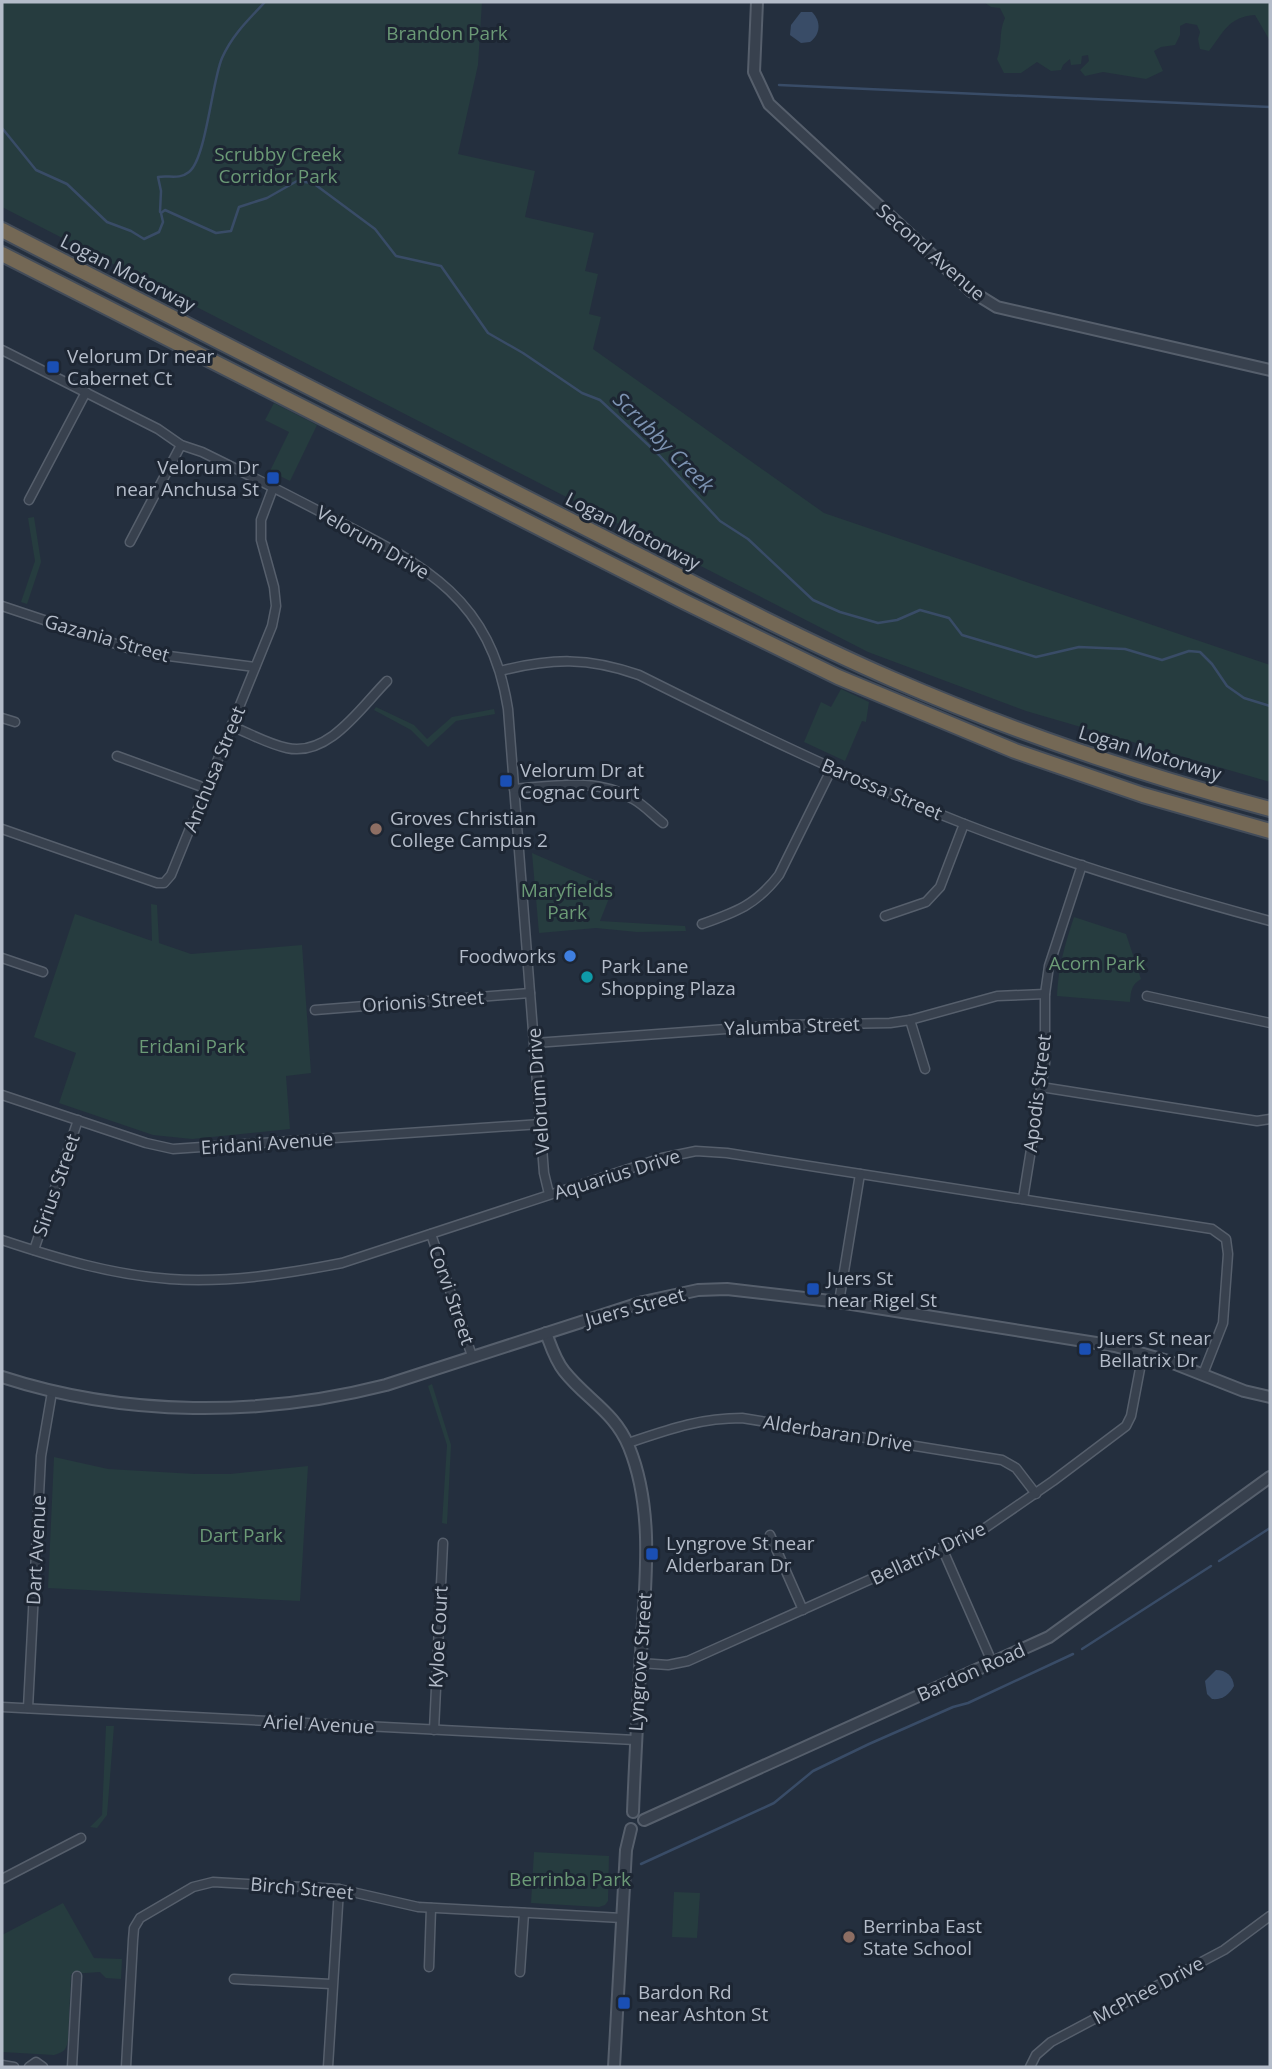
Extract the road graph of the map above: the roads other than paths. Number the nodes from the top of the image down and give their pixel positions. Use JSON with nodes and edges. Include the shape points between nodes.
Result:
{"nodes":[{"id":1,"x":757,"y":2,"type":"edge"},
{"id":2,"x":2,"y":230,"type":"edge"},
{"id":3,"x":2,"y":254,"type":"edge"},
{"id":4,"x":2,"y":350,"type":"edge"},
{"id":5,"x":1270,"y":370,"type":"edge"},
{"id":6,"x":86,"y":392,"type":"junction"},
{"id":7,"x":181,"y":446,"type":"junction"},
{"id":8,"x":273,"y":488,"type":"junction"},
{"id":9,"x":29,"y":500,"type":"dead end"},
{"id":10,"x":130,"y":542,"type":"dead end"},
{"id":11,"x":2,"y":606,"type":"edge"},
{"id":12,"x":255,"y":667,"type":"junction"},
{"id":13,"x":500,"y":671,"type":"junction"},
{"id":14,"x":387,"y":681,"type":"dead end"},
{"id":15,"x":2,"y":718,"type":"edge"},
{"id":16,"x":15,"y":722,"type":"dead end"},
{"id":17,"x":231,"y":726,"type":"junction"},
{"id":18,"x":117,"y":756,"type":"dead end"},
{"id":19,"x":832,"y":768,"type":"junction"},
{"id":20,"x":205,"y":788,"type":"junction"},
{"id":21,"x":514,"y":789,"type":"junction"},
{"id":22,"x":1270,"y":809,"type":"edge"},
{"id":23,"x":663,"y":822,"type":"dead end"},
{"id":24,"x":964,"y":824,"type":"junction"},
{"id":25,"x":2,"y":829,"type":"edge"},
{"id":26,"x":1270,"y":831,"type":"edge"},
{"id":27,"x":1082,"y":866,"type":"junction"},
{"id":28,"x":885,"y":916,"type":"dead end"},
{"id":29,"x":1270,"y":921,"type":"edge"},
{"id":30,"x":702,"y":924,"type":"dead end"},
{"id":31,"x":2,"y":958,"type":"edge"},
{"id":32,"x":43,"y":972,"type":"dead end"},
{"id":33,"x":530,"y":993,"type":"junction"},
{"id":34,"x":1045,"y":994,"type":"junction"},
{"id":35,"x":1147,"y":996,"type":"dead end"},
{"id":36,"x":315,"y":1010,"type":"dead end"},
{"id":37,"x":910,"y":1020,"type":"junction"},
{"id":38,"x":1270,"y":1023,"type":"edge"},
{"id":39,"x":535,"y":1043,"type":"junction"},
{"id":40,"x":925,"y":1069,"type":"dead end"},
{"id":41,"x":1041,"y":1087,"type":"junction"},
{"id":42,"x":2,"y":1095,"type":"edge"},
{"id":43,"x":1270,"y":1119,"type":"edge"},
{"id":44,"x":78,"y":1120,"type":"junction"},
{"id":45,"x":541,"y":1124,"type":"junction"},
{"id":46,"x":860,"y":1174,"type":"junction"},
{"id":47,"x":550,"y":1194,"type":"junction"},
{"id":48,"x":1023,"y":1199,"type":"junction"},
{"id":49,"x":431,"y":1234,"type":"junction"},
{"id":50,"x":2,"y":1240,"type":"edge"},
{"id":51,"x":34,"y":1250,"type":"junction"},
{"id":52,"x":839,"y":1302,"type":"junction"},
{"id":53,"x":546,"y":1333,"type":"junction"},
{"id":54,"x":1143,"y":1353,"type":"junction"},
{"id":55,"x":472,"y":1356,"type":"junction"},
{"id":56,"x":1203,"y":1374,"type":"junction"},
{"id":57,"x":2,"y":1377,"type":"edge"},
{"id":58,"x":52,"y":1392,"type":"junction"},
{"id":59,"x":1270,"y":1397,"type":"edge"},
{"id":60,"x":628,"y":1443,"type":"junction"},
{"id":61,"x":1270,"y":1477,"type":"edge"},
{"id":62,"x":1036,"y":1494,"type":"junction"},
{"id":63,"x":771,"y":1535,"type":"dead end"},
{"id":64,"x":443,"y":1543,"type":"dead end"},
{"id":65,"x":942,"y":1548,"type":"junction"},
{"id":66,"x":803,"y":1610,"type":"junction"},
{"id":67,"x":992,"y":1662,"type":"junction"},
{"id":68,"x":640,"y":1664,"type":"junction"},
{"id":69,"x":2,"y":1707,"type":"edge"},
{"id":70,"x":28,"y":1708,"type":"junction"},
{"id":71,"x":434,"y":1730,"type":"junction"},
{"id":72,"x":635,"y":1740,"type":"junction"},
{"id":73,"x":633,"y":1812,"type":"junction"},
{"id":74,"x":644,"y":1820,"type":"junction"},
{"id":75,"x":631,"y":1829,"type":"junction"},
{"id":76,"x":80,"y":1838,"type":"dead end"},
{"id":77,"x":2,"y":1880,"type":"edge"},
{"id":78,"x":339,"y":1889,"type":"junction"},
{"id":79,"x":431,"y":1908,"type":"junction"},
{"id":80,"x":524,"y":1913,"type":"junction"},
{"id":81,"x":1270,"y":1916,"type":"edge"},
{"id":82,"x":622,"y":1918,"type":"junction"},
{"id":83,"x":429,"y":1967,"type":"dead end"},
{"id":84,"x":520,"y":1972,"type":"dead end"},
{"id":85,"x":77,"y":1976,"type":"dead end"},
{"id":86,"x":234,"y":1979,"type":"dead end"},
{"id":87,"x":331,"y":1984,"type":"junction"},
{"id":88,"x":2,"y":2065,"type":"edge"},
{"id":89,"x":14,"y":2067,"type":"edge"},
{"id":90,"x":29,"y":2067,"type":"edge"},
{"id":91,"x":43,"y":2067,"type":"edge"},
{"id":92,"x":72,"y":2067,"type":"edge"},
{"id":93,"x":126,"y":2067,"type":"edge"},
{"id":94,"x":328,"y":2067,"type":"edge"},
{"id":95,"x":614,"y":2067,"type":"edge"},
{"id":96,"x":1030,"y":2067,"type":"edge"}],
"edges":[{"from":1,"to":5,"type":"street","name":"Second Avenue","via":[[754,72],[769,104],[971,291],[997,307]]},
{"from":2,"to":22,"type":"highway","name":"Logan Motorway","via":[[873,670],[1079,751]]},
{"from":3,"to":26,"type":"highway","name":"Logan Motorway","via":[[849,682],[1027,755],[1143,795]]},
{"from":4,"to":6,"type":"street","name":"Velorum Drive"},
{"from":6,"to":7,"type":"street","name":"Velorum Drive","via":[[159,429]]},
{"from":6,"to":9,"type":"street"},
{"from":7,"to":8,"type":"street","name":"Velorum Drive"},
{"from":7,"to":10,"type":"street"},
{"from":8,"to":12,"type":"street","name":"Anchusa Street","via":[[261,520],[261,540],[276,606]]},
{"from":8,"to":13,"type":"street","name":"Velorum Drive","via":[[392,548],[436,577],[477,623]]},
{"from":11,"to":12,"type":"street","name":"Gazania Street","via":[[131,649]]},
{"from":12,"to":17,"type":"street","name":"Anchusa Street"},
{"from":13,"to":19,"type":"street","name":"Barossa Street","via":[[566,660],[618,667]]},
{"from":13,"to":21,"type":"street","name":"Velorum Drive"},
{"from":14,"to":17,"type":"street","via":[[341,729],[313,746],[285,748]]},
{"from":15,"to":16,"type":"street"},
{"from":17,"to":20,"type":"street","name":"Anchusa Street"},
{"from":18,"to":20,"type":"street"},
{"from":19,"to":24,"type":"street","name":"Barossa Street"},
{"from":19,"to":30,"type":"street","via":[[768,889],[740,910]]},
{"from":20,"to":25,"type":"street","name":"Anchusa Street","via":[[164,883]]},
{"from":21,"to":23,"type":"street","via":[[604,787],[633,799]]},
{"from":21,"to":33,"type":"street","name":"Velorum Drive"},
{"from":24,"to":27,"type":"street","name":"Barossa Street"},
{"from":24,"to":28,"type":"street","via":[[940,887],[926,902]]},
{"from":27,"to":29,"type":"street","name":"Barossa Street"},
{"from":27,"to":34,"type":"street","name":"Apodis Street","via":[[1054,944]]},
{"from":31,"to":32,"type":"street"},
{"from":33,"to":36,"type":"street","name":"Orionis Street"},
{"from":33,"to":39,"type":"street","name":"Velorum Drive"},
{"from":34,"to":37,"type":"street","name":"Yalumba Street","via":[[997,996]]},
{"from":34,"to":41,"type":"street","name":"Apodis Street"},
{"from":35,"to":38,"type":"street"},
{"from":37,"to":39,"type":"street","name":"Yalumba Street","via":[[768,1025]]},
{"from":37,"to":40,"type":"street"},
{"from":39,"to":45,"type":"street","name":"Velorum Drive"},
{"from":41,"to":43,"type":"street","via":[[1257,1121]]},
{"from":41,"to":48,"type":"street","name":"Apodis Street"},
{"from":42,"to":44,"type":"street","name":"Eridani Avenue"},
{"from":44,"to":45,"type":"street","name":"Eridani Avenue","via":[[173,1149]]},
{"from":44,"to":51,"type":"street","name":"Sirius Street"},
{"from":45,"to":47,"type":"street","name":"Velorum Drive"},
{"from":46,"to":47,"type":"street","name":"Aquarius Drive","via":[[696,1151]]},
{"from":46,"to":48,"type":"street","name":"Aquarius Drive"},
{"from":46,"to":52,"type":"street"},
{"from":47,"to":49,"type":"street","name":"Aquarius Drive"},
{"from":48,"to":56,"type":"street","name":"Aquarius Drive","via":[[1205,1228],[1222,1235],[1228,1254],[1224,1316]]},
{"from":49,"to":51,"type":"street","name":"Aquarius Drive","via":[[342,1263],[217,1278],[171,1279],[128,1273]]},
{"from":49,"to":55,"type":"street","name":"Corvi Street"},
{"from":50,"to":51,"type":"street","name":"Aquarius Drive"},
{"from":52,"to":53,"type":"street","name":"Juers Street","via":[[755,1290],[698,1290]]},
{"from":52,"to":54,"type":"street","name":"Juers Street"},
{"from":53,"to":55,"type":"street","name":"Juers Street"},
{"from":53,"to":60,"type":"street","name":"Lyngrove Street","via":[[561,1368],[602,1406]]},
{"from":54,"to":56,"type":"street","name":"Juers Street"},
{"from":54,"to":62,"type":"street","name":"Bellatrix Drive","via":[[1126,1426]]},
{"from":55,"to":58,"type":"street","name":"Juers Street","via":[[352,1393],[257,1406],[152,1406]]},
{"from":56,"to":59,"type":"street","name":"Juers Street"},
{"from":57,"to":58,"type":"street","name":"Juers Street"},
{"from":58,"to":70,"type":"street","name":"Dart Avenue","via":[[41,1456]]},
{"from":60,"to":62,"type":"street","name":"Alderbaran Drive","via":[[713,1418],[741,1418],[1002,1460],[1016,1468]]},
{"from":60,"to":68,"type":"street","name":"Lyngrove Street","via":[[642,1491],[645,1536]]},
{"from":61,"to":67,"type":"street","name":"Bardon Road","via":[[1049,1636]]},
{"from":62,"to":65,"type":"street","name":"Bellatrix Drive","via":[[985,1528]]},
{"from":63,"to":66,"type":"street"},
{"from":64,"to":71,"type":"street","name":"Kyloe Court"},
{"from":65,"to":66,"type":"street","name":"Bellatrix Drive"},
{"from":65,"to":67,"type":"street"},
{"from":66,"to":68,"type":"street","name":"Bellatrix Drive","via":[[688,1661]]},
{"from":67,"to":74,"type":"street","name":"Bardon Road"},
{"from":68,"to":72,"type":"street","name":"Lyngrove Street"},
{"from":69,"to":70,"type":"street","name":"Ariel Avenue"},
{"from":70,"to":71,"type":"street","name":"Ariel Avenue"},
{"from":71,"to":72,"type":"street","name":"Ariel Avenue"},
{"from":72,"to":73,"type":"street","name":"Lyngrove Street"},
{"from":73,"to":74,"type":"street"},
{"from":73,"to":75,"type":"street","via":[[626,1821]]},
{"from":74,"to":75,"type":"street","via":[[639,1829]]},
{"from":75,"to":82,"type":"street"},
{"from":76,"to":77,"type":"street"},
{"from":78,"to":79,"type":"street","name":"Birch Street"},
{"from":78,"to":87,"type":"street"},
{"from":78,"to":93,"type":"street","name":"Birch Street","via":[[207,1882],[140,1917],[132,1940]]},
{"from":79,"to":80,"type":"street","name":"Birch Street"},
{"from":79,"to":83,"type":"street"},
{"from":80,"to":82,"type":"street","name":"Birch Street"},
{"from":80,"to":84,"type":"street"},
{"from":81,"to":96,"type":"street","name":"McPhee Drive","via":[[1224,1950],[1051,2042]]},
{"from":82,"to":95,"type":"street"},
{"from":85,"to":92,"type":"street"},
{"from":86,"to":87,"type":"street"},
{"from":87,"to":94,"type":"street"},
{"from":88,"to":89,"type":"street"},
{"from":90,"to":91,"type":"street","via":[[36,2062]]}]}
